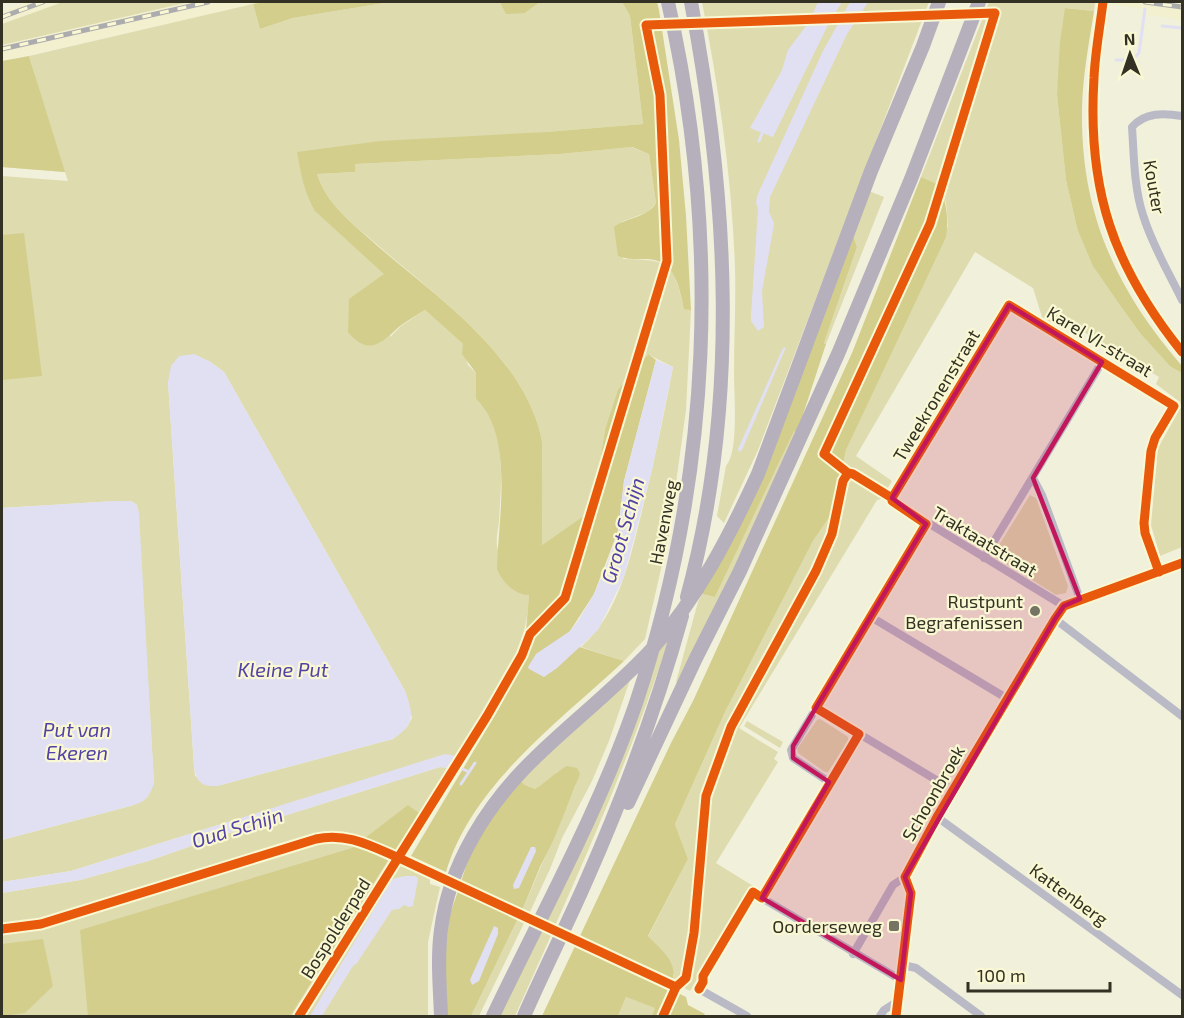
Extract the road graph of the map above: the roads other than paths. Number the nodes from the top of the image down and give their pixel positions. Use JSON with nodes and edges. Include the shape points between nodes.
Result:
{"nodes":[{"id":1,"x":669,"y":2,"type":"edge"},
{"id":2,"x":691,"y":2,"type":"edge"},
{"id":3,"x":939,"y":2,"type":"edge"},
{"id":4,"x":979,"y":2,"type":"edge"},
{"id":5,"x":1104,"y":2,"type":"edge"},
{"id":6,"x":1182,"y":116,"type":"edge"},
{"id":7,"x":1182,"y":300,"type":"edge"},
{"id":8,"x":1009,"y":305,"type":"joint"},
{"id":9,"x":1182,"y":352,"type":"edge"},
{"id":10,"x":1102,"y":362,"type":"junction"},
{"id":11,"x":1033,"y":478,"type":"junction"},
{"id":12,"x":892,"y":501,"type":"joint"},
{"id":13,"x":927,"y":524,"type":"junction"},
{"id":14,"x":984,"y":558,"type":"junction"},
{"id":15,"x":1182,"y":563,"type":"edge"},
{"id":16,"x":1159,"y":572,"type":"junction"},
{"id":17,"x":1080,"y":599,"type":"junction"},
{"id":18,"x":1064,"y":606,"type":"junction"},
{"id":19,"x":872,"y":617,"type":"junction"},
{"id":20,"x":1055,"y":619,"type":"junction"},
{"id":21,"x":1008,"y":699,"type":"junction"},
{"id":22,"x":816,"y":708,"type":"junction"},
{"id":23,"x":1182,"y":717,"type":"edge"},
{"id":24,"x":859,"y":734,"type":"junction"},
{"id":25,"x":829,"y":782,"type":"junction"},
{"id":26,"x":953,"y":790,"type":"junction"},
{"id":27,"x":937,"y":817,"type":"junction"},
{"id":28,"x":399,"y":858,"type":"dead end"},
{"id":29,"x":904,"y":876,"type":"junction"},
{"id":30,"x":588,"y":879,"type":"junction"},
{"id":31,"x":853,"y":954,"type":"junction"},
{"id":32,"x":903,"y":965,"type":"junction"},
{"id":33,"x":901,"y":980,"type":"junction"},
{"id":34,"x":699,"y":989,"type":"dead end"},
{"id":35,"x":1182,"y":995,"type":"edge"},
{"id":36,"x":898,"y":1001,"type":"junction"},
{"id":37,"x":299,"y":1017,"type":"edge"},
{"id":38,"x":441,"y":1017,"type":"edge"},
{"id":39,"x":493,"y":1017,"type":"edge"},
{"id":40,"x":524,"y":1017,"type":"edge"},
{"id":41,"x":747,"y":1017,"type":"edge"},
{"id":42,"x":880,"y":1017,"type":"edge"},
{"id":43,"x":896,"y":1017,"type":"edge"},
{"id":44,"x":981,"y":1017,"type":"edge"}],
"edges":[{"from":1,"to":39,"type":"highway","name":"Havenweg","via":[[694,158],[703,290],[697,417],[685,511],[662,618],[625,732],[573,852]]},
{"from":2,"to":30,"type":"highway","via":[[715,156],[722,244],[723,330],[712,466],[694,571],[669,668]]},
{"from":3,"to":38,"type":"highway","via":[[736,523],[674,623],[624,678],[514,780],[466,849],[441,930]]},
{"from":4,"to":30,"type":"highway","via":[[911,179],[807,424],[740,571]]},
{"from":5,"to":9,"type":"main road","via":[[1092,110],[1094,158],[1102,204],[1119,253],[1141,296]]},
{"from":6,"to":7,"type":"street","name":"Kouter","via":[[1152,115],[1132,127],[1143,214]]},
{"from":8,"to":10,"type":"street","name":"Karel VI-straat"},
{"from":8,"to":12,"type":"street","name":"Tweekronenstraat"},
{"from":10,"to":11,"type":"street"},
{"from":10,"to":16,"type":"street","name":"Karel VI-straat","via":[[1174,406],[1151,450],[1144,522]]},
{"from":11,"to":14,"type":"street"},
{"from":11,"to":17,"type":"street"},
{"from":12,"to":13,"type":"street","name":"Traktaatstraat"},
{"from":13,"to":14,"type":"street","name":"Traktaatstraat"},
{"from":13,"to":19,"type":"street"},
{"from":14,"to":18,"type":"street","name":"Traktaatstraat"},
{"from":15,"to":16,"type":"street"},
{"from":16,"to":17,"type":"street"},
{"from":17,"to":18,"type":"street"},
{"from":18,"to":20,"type":"street","name":"Schoonbroek"},
{"from":19,"to":21,"type":"street"},
{"from":19,"to":22,"type":"street"},
{"from":20,"to":21,"type":"street","name":"Schoonbroek"},
{"from":20,"to":23,"type":"street"},
{"from":21,"to":26,"type":"street","name":"Schoonbroek"},
{"from":22,"to":24,"type":"street"},
{"from":22,"to":25,"type":"street","via":[[791,755]]},
{"from":24,"to":25,"type":"street"},
{"from":24,"to":26,"type":"street"},
{"from":25,"to":31,"type":"street","via":[[762,898]]},
{"from":26,"to":27,"type":"street","name":"Schoonbroek"},
{"from":27,"to":29,"type":"street","name":"Schoonbroek"},
{"from":27,"to":35,"type":"street","name":"Kattenberg"},
{"from":28,"to":37,"type":"street","name":"Bospolderpad"},
{"from":29,"to":31,"type":"street","name":"Schoonbroek","via":[[893,885]]},
{"from":29,"to":32,"type":"street","via":[[911,893]]},
{"from":30,"to":40,"type":"highway"},
{"from":31,"to":33,"type":"street"},
{"from":32,"to":33,"type":"street"},
{"from":32,"to":44,"type":"street","via":[[916,968]]},
{"from":33,"to":36,"type":"street"},
{"from":34,"to":41,"type":"street"},
{"from":36,"to":42,"type":"street"},
{"from":36,"to":43,"type":"street"}]}
